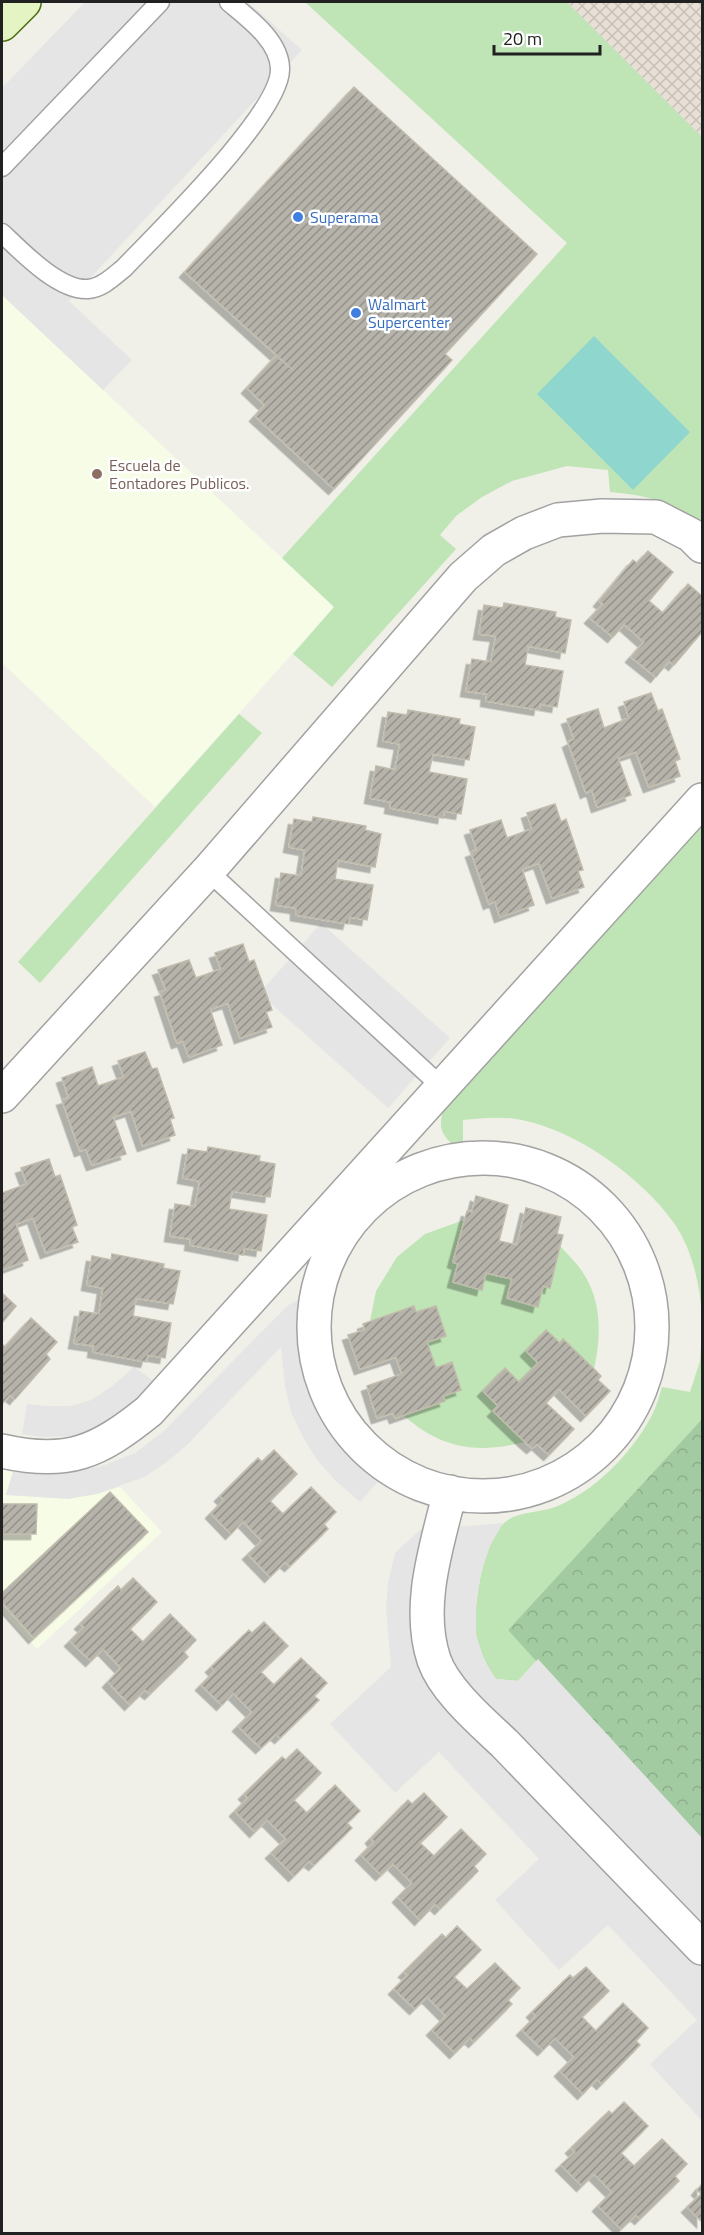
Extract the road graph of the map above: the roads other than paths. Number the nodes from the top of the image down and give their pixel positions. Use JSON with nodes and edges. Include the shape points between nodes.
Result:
{"nodes":[{"id":1,"x":24,"y":2,"type":"edge"},
{"id":2,"x":160,"y":2,"type":"edge"},
{"id":3,"x":229,"y":2,"type":"edge"},
{"id":4,"x":2,"y":24,"type":"edge"},
{"id":5,"x":2,"y":167,"type":"edge"},
{"id":6,"x":2,"y":233,"type":"edge"},
{"id":7,"x":702,"y":546,"type":"edge"},
{"id":8,"x":702,"y":800,"type":"edge"},
{"id":9,"x":208,"y":871,"type":"junction"},
{"id":10,"x":443,"y":1088,"type":"junction"},
{"id":11,"x":2,"y":1096,"type":"edge"},
{"id":12,"x":353,"y":1202,"type":"junction"},
{"id":13,"x":2,"y":1451,"type":"edge"},
{"id":14,"x":450,"y":1492,"type":"junction"},
{"id":15,"x":702,"y":1948,"type":"edge"}],
"edges":[{"from":1,"to":4,"type":"main road"},
{"from":2,"to":5,"type":"lane"},
{"from":3,"to":6,"type":"lane","via":[[270,43],[277,55],[279,81],[226,161],[124,268],[106,282],[87,289],[66,284],[31,260]]},
{"from":7,"to":9,"type":"street","via":[[691,535],[656,518],[602,516],[558,520],[494,550],[463,577]]},
{"from":8,"to":10,"type":"street"},
{"from":9,"to":10,"type":"lane"},
{"from":9,"to":11,"type":"street"},
{"from":10,"to":12,"type":"street"},
{"from":12,"to":13,"type":"street","via":[[149,1411],[118,1436],[66,1457]]},
{"from":12,"to":14,"type":"street","via":[[328,1258],[313,1315],[319,1373],[344,1426],[386,1467],[439,1491]]},
{"from":12,"to":14,"type":"street","via":[[404,1177],[454,1159],[508,1158],[559,1174],[602,1205],[634,1248],[651,1298],[650,1352],[634,1403],[603,1446],[555,1481],[498,1496]]},
{"from":14,"to":15,"type":"street","via":[[428,1588],[428,1629],[434,1661],[475,1716]]}]}
